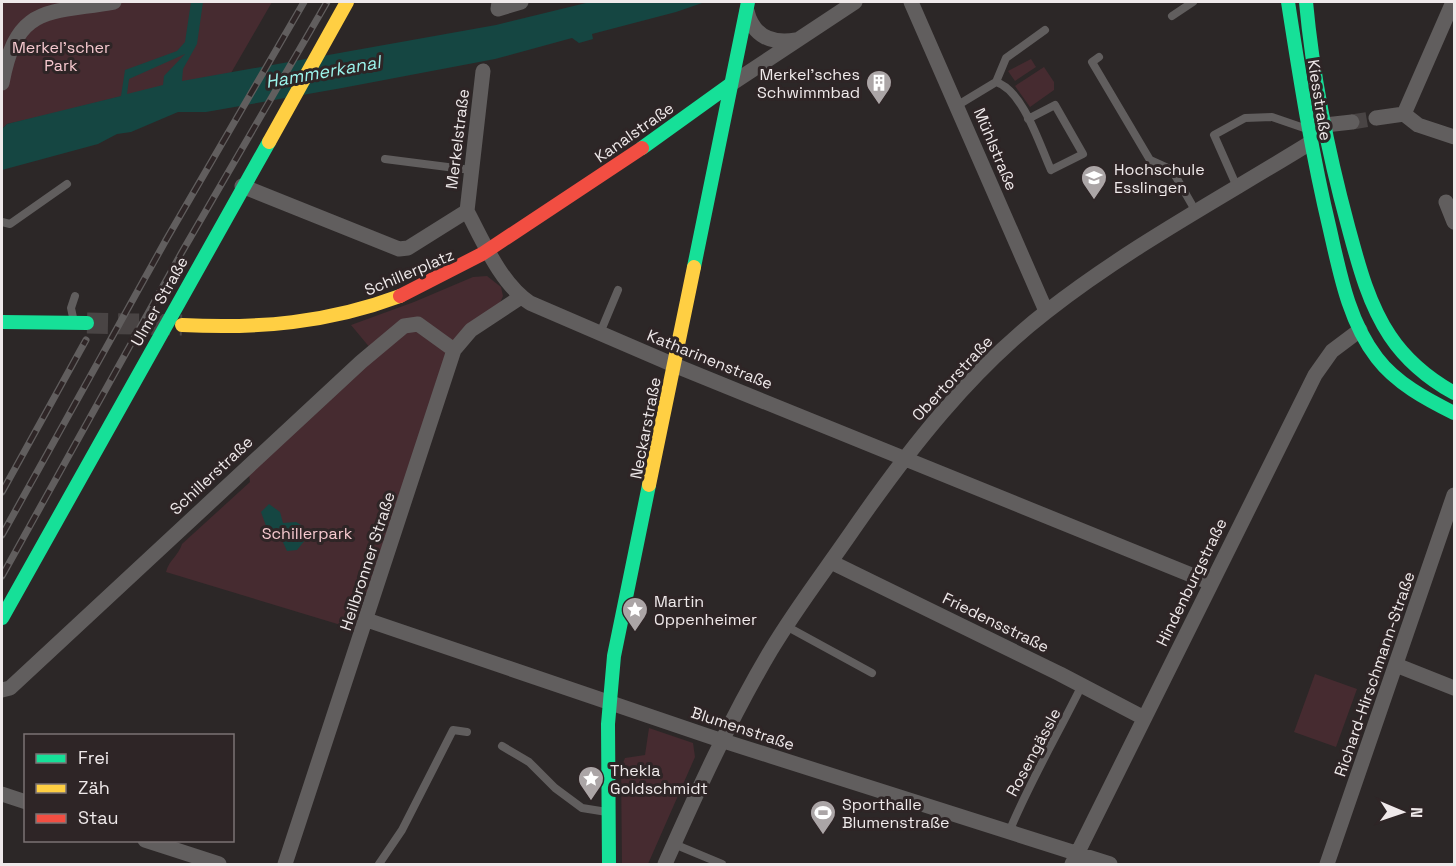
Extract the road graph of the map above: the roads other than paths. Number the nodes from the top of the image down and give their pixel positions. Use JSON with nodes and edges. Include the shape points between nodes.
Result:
{"nodes":[{"id":1,"x":114,"y":2,"type":"edge"},
{"id":2,"x":347,"y":2,"type":"edge"},
{"id":3,"x":521,"y":2,"type":"edge"},
{"id":4,"x":855,"y":2,"type":"edge"},
{"id":5,"x":911,"y":2,"type":"edge"},
{"id":6,"x":1194,"y":2,"type":"edge"},
{"id":7,"x":1288,"y":2,"type":"edge"},
{"id":8,"x":1306,"y":2,"type":"edge"},
{"id":9,"x":1452,"y":2,"type":"edge"},
{"id":10,"x":498,"y":5,"type":"edge"},
{"id":11,"x":747,"y":5,"type":"edge"},
{"id":12,"x":56,"y":6,"type":"edge"},
{"id":13,"x":1172,"y":16,"type":"dead end"},
{"id":14,"x":1045,"y":30,"type":"dead end"},
{"id":15,"x":799,"y":40,"type":"junction"},
{"id":16,"x":1099,"y":57,"type":"dead end"},
{"id":17,"x":483,"y":71,"type":"dead end"},
{"id":18,"x":996,"y":82,"type":"junction"},
{"id":19,"x":2,"y":83,"type":"edge"},
{"id":20,"x":731,"y":84,"type":"junction"},
{"id":21,"x":958,"y":105,"type":"junction"},
{"id":22,"x":1404,"y":114,"type":"junction"},
{"id":23,"x":1376,"y":118,"type":"tunnel mouth"},
{"id":24,"x":1028,"y":119,"type":"junction"},
{"id":25,"x":1352,"y":122,"type":"tunnel mouth"},
{"id":26,"x":1325,"y":125,"type":"junction"},
{"id":27,"x":1309,"y":136,"type":"junction"},
{"id":28,"x":1452,"y":136,"type":"edge"},
{"id":29,"x":386,"y":159,"type":"dead end"},
{"id":30,"x":471,"y":170,"type":"junction"},
{"id":31,"x":67,"y":184,"type":"dead end"},
{"id":32,"x":242,"y":186,"type":"junction"},
{"id":33,"x":1237,"y":188,"type":"junction"},
{"id":34,"x":1446,"y":202,"type":"dead end"},
{"id":35,"x":1195,"y":210,"type":"junction"},
{"id":36,"x":467,"y":211,"type":"junction"},
{"id":37,"x":2,"y":222,"type":"edge"},
{"id":38,"x":1455,"y":222,"type":"edge"},
{"id":39,"x":489,"y":252,"type":"junction"},
{"id":40,"x":618,"y":290,"type":"dead end"},
{"id":41,"x":1369,"y":295,"type":"junction"},
{"id":42,"x":75,"y":296,"type":"dead end"},
{"id":43,"x":521,"y":297,"type":"junction"},
{"id":44,"x":1046,"y":311,"type":"junction"},
{"id":45,"x":2,"y":322,"type":"edge"},
{"id":46,"x":81,"y":323,"type":"joint"},
{"id":47,"x":182,"y":326,"type":"tunnel mouth"},
{"id":48,"x":1360,"y":330,"type":"junction"},
{"id":49,"x":600,"y":333,"type":"junction"},
{"id":50,"x":1391,"y":338,"type":"junction"},
{"id":51,"x":454,"y":350,"type":"junction"},
{"id":52,"x":674,"y":365,"type":"junction"},
{"id":53,"x":1455,"y":393,"type":"edge"},
{"id":54,"x":1455,"y":412,"type":"edge"},
{"id":55,"x":905,"y":457,"type":"junction"},
{"id":56,"x":1455,"y":495,"type":"edge"},
{"id":57,"x":831,"y":562,"type":"junction"},
{"id":58,"x":1211,"y":583,"type":"junction"},
{"id":59,"x":2,"y":618,"type":"edge"},
{"id":60,"x":367,"y":620,"type":"junction"},
{"id":61,"x":786,"y":626,"type":"junction"},
{"id":62,"x":1396,"y":665,"type":"junction"},
{"id":63,"x":872,"y":673,"type":"dead end"},
{"id":64,"x":1082,"y":685,"type":"junction"},
{"id":65,"x":1455,"y":688,"type":"edge"},
{"id":66,"x":2,"y":690,"type":"edge"},
{"id":67,"x":609,"y":703,"type":"junction"},
{"id":68,"x":1144,"y":718,"type":"junction"},
{"id":69,"x":467,"y":732,"type":"dead end"},
{"id":70,"x":722,"y":740,"type":"junction"},
{"id":71,"x":502,"y":746,"type":"dead end"},
{"id":72,"x":2,"y":794,"type":"edge"},
{"id":73,"x":24,"y":801,"type":"edge"},
{"id":74,"x":608,"y":812,"type":"junction"},
{"id":75,"x":1009,"y":832,"type":"junction"},
{"id":76,"x":151,"y":842,"type":"edge"},
{"id":77,"x":674,"y":843,"type":"junction"},
{"id":78,"x":1075,"y":859,"type":"edge"},
{"id":79,"x":219,"y":864,"type":"edge"},
{"id":80,"x":285,"y":864,"type":"edge"},
{"id":81,"x":379,"y":864,"type":"edge"},
{"id":82,"x":609,"y":864,"type":"edge"},
{"id":83,"x":665,"y":864,"type":"edge"},
{"id":84,"x":722,"y":864,"type":"edge"},
{"id":85,"x":1110,"y":864,"type":"edge"},
{"id":86,"x":1327,"y":864,"type":"edge"}],
"edges":[{"from":1,"to":12,"type":"street"},
{"from":2,"to":32,"type":"main road","name":"Ulmer Straße"},
{"from":3,"to":10,"type":"street"},
{"from":4,"to":15,"type":"street","name":"Kanalstraße"},
{"from":5,"to":21,"type":"street","name":"Mühlstraße"},
{"from":6,"to":13,"type":"lane"},
{"from":7,"to":27,"type":"main road","name":"Kiesstraße"},
{"from":8,"to":26,"type":"main road","name":"Kiesstraße"},
{"from":9,"to":22,"type":"street"},
{"from":11,"to":15,"type":"street","via":[[754,28],[766,39]]},
{"from":11,"to":20,"type":"main road","name":"Neckarstraße"},
{"from":12,"to":19,"type":"street","via":[[22,28]]},
{"from":14,"to":18,"type":"lane","via":[[1006,58]]},
{"from":15,"to":20,"type":"street","name":"Kanalstraße"},
{"from":16,"to":35,"type":"lane","via":[[1092,62],[1150,160],[1172,170]]},
{"from":17,"to":30,"type":"street","name":"Merkelstraße"},
{"from":18,"to":21,"type":"lane"},
{"from":18,"to":24,"type":"lane","via":[[1015,96]]},
{"from":20,"to":39,"type":"main road","name":"Kanalstraße"},
{"from":20,"to":52,"type":"main road","name":"Neckarstraße"},
{"from":21,"to":44,"type":"street","name":"Mühlstraße"},
{"from":22,"to":23,"type":"street"},
{"from":22,"to":28,"type":"street","via":[[1418,125]]},
{"from":24,"to":24,"type":"lane","via":[[1051,170],[1083,154],[1055,105]]},
{"from":25,"to":26,"type":"street"},
{"from":26,"to":41,"type":"main road","name":"Kiesstraße"},
{"from":27,"to":33,"type":"street","name":"Obertorstraße"},
{"from":27,"to":33,"type":"lane","via":[[1272,117],[1245,118],[1214,135]]},
{"from":27,"to":48,"type":"main road","name":"Kiesstraße","via":[[1323,204]]},
{"from":29,"to":30,"type":"lane"},
{"from":30,"to":36,"type":"street","name":"Merkelstraße"},
{"from":31,"to":37,"type":"lane","via":[[10,224]]},
{"from":32,"to":36,"type":"street","via":[[399,249],[408,248]]},
{"from":32,"to":59,"type":"main road","name":"Ulmer Straße"},
{"from":33,"to":35,"type":"street","name":"Obertorstraße"},
{"from":34,"to":38,"type":"street"},
{"from":35,"to":44,"type":"street","name":"Obertorstraße","via":[[1142,242]]},
{"from":36,"to":39,"type":"street"},
{"from":39,"to":43,"type":"street"},
{"from":39,"to":47,"type":"main road","name":"Schillerplatz","via":[[406,293],[340,316],[280,324]]},
{"from":40,"to":49,"type":"lane"},
{"from":41,"to":48,"type":"main road","via":[[1370,313]]},
{"from":41,"to":50,"type":"main road"},
{"from":42,"to":46,"type":"lane","via":[[71,308]]},
{"from":43,"to":49,"type":"street","name":"Katharinenstraße"},
{"from":43,"to":51,"type":"street","name":"Heilbronner Straße","via":[[471,330]]},
{"from":44,"to":55,"type":"street","name":"Obertorstraße","via":[[954,398]]},
{"from":45,"to":46,"type":"main road"},
{"from":48,"to":50,"type":"main road","via":[[1374,329]]},
{"from":48,"to":54,"type":"main road","name":"Kiesstraße","via":[[1392,374],[1416,392]]},
{"from":48,"to":58,"type":"street","name":"Hindenburgstraße","via":[[1332,351],[1315,375]]},
{"from":49,"to":52,"type":"street","name":"Katharinenstraße"},
{"from":50,"to":53,"type":"main road","via":[[1422,371]]},
{"from":51,"to":60,"type":"street","name":"Heilbronner Straße"},
{"from":51,"to":66,"type":"street","name":"Schillerstraße","via":[[418,324],[404,326],[319,400],[10,688]]},
{"from":52,"to":55,"type":"street","name":"Katharinenstraße"},
{"from":52,"to":67,"type":"main road","name":"Neckarstraße","via":[[614,656]]},
{"from":55,"to":57,"type":"street","name":"Obertorstraße"},
{"from":55,"to":58,"type":"street","name":"Katharinenstraße"},
{"from":56,"to":62,"type":"street","name":"Richard-Hirschmann-Straße"},
{"from":57,"to":61,"type":"street","name":"Obertorstraße"},
{"from":57,"to":64,"type":"street","name":"Friedensstraße"},
{"from":58,"to":68,"type":"street","name":"Hindenburgstraße"},
{"from":60,"to":67,"type":"street","name":"Blumenstraße"},
{"from":60,"to":80,"type":"street","name":"Heilbronner Straße"},
{"from":61,"to":63,"type":"lane"},
{"from":61,"to":70,"type":"street","name":"Obertorstraße"},
{"from":62,"to":65,"type":"street"},
{"from":62,"to":86,"type":"street","name":"Richard-Hirschmann-Straße"},
{"from":64,"to":68,"type":"street","name":"Friedensstraße"},
{"from":64,"to":75,"type":"lane","name":"Rosengässle","via":[[1026,791]]},
{"from":67,"to":70,"type":"street","name":"Blumenstraße"},
{"from":67,"to":74,"type":"main road","name":"Neckarstraße"},
{"from":68,"to":78,"type":"street","name":"Hindenburgstraße"},
{"from":69,"to":81,"type":"lane","via":[[453,730],[396,840]]},
{"from":70,"to":75,"type":"street","name":"Blumenstraße"},
{"from":70,"to":77,"type":"street","name":"Obertorstraße"},
{"from":71,"to":74,"type":"lane","via":[[529,762],[582,808]]},
{"from":72,"to":73,"type":"street"},
{"from":74,"to":82,"type":"main road","name":"Neckarstraße"},
{"from":75,"to":78,"type":"street","name":"Blumenstraße"},
{"from":76,"to":79,"type":"street"},
{"from":77,"to":83,"type":"street","name":"Obertorstraße"},
{"from":77,"to":84,"type":"lane"},
{"from":78,"to":85,"type":"street","name":"Blumenstraße"}]}
